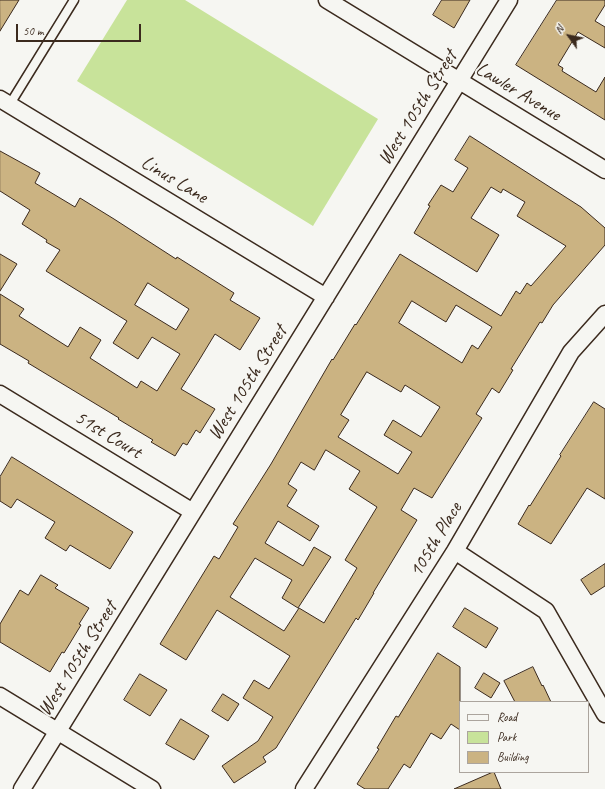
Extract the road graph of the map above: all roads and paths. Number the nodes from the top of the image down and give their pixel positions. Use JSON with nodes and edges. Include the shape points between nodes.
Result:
{"nodes":[{"id":1,"x":74,"y":0,"type":"edge"},
{"id":2,"x":327,"y":0,"type":"edge"},
{"id":3,"x":509,"y":0,"type":"edge"},
{"id":4,"x":459,"y":81,"type":"junction"},
{"id":5,"x":5,"y":102,"type":"edge"},
{"id":6,"x":605,"y":170,"type":"edge"},
{"id":7,"x":326,"y":297,"type":"junction"},
{"id":8,"x":605,"y":314,"type":"edge"},
{"id":9,"x":0,"y":394,"type":"edge"},
{"id":10,"x":193,"y":512,"type":"junction"},
{"id":11,"x":455,"y":550,"type":"junction"},
{"id":12,"x":0,"y":696,"type":"edge"},
{"id":13,"x":605,"y":714,"type":"edge"},
{"id":14,"x":58,"y":731,"type":"junction"},
{"id":15,"x":22,"y":789,"type":"edge"},
{"id":16,"x":152,"y":789,"type":"edge"},
{"id":17,"x":304,"y":789,"type":"edge"}],
"edges":[{"from":1,"to":5,"type":"lane"},
{"from":2,"to":4,"type":"street","name":"Lawler Avenue"},
{"from":3,"to":4,"type":"street","name":"West 105th Street"},
{"from":4,"to":6,"type":"street","name":"Lawler Avenue"},
{"from":4,"to":7,"type":"street","name":"West 105th Street"},
{"from":5,"to":7,"type":"street","name":"Linus Lane"},
{"from":7,"to":10,"type":"street","name":"West 105th Street"},
{"from":8,"to":11,"type":"street","name":"105th Place","via":[[571,352]]},
{"from":9,"to":10,"type":"street","name":"51st Court"},
{"from":10,"to":14,"type":"street","name":"West 105th Street"},
{"from":11,"to":13,"type":"street","via":[[546,611]]},
{"from":11,"to":17,"type":"street","name":"105th Place"},
{"from":12,"to":14,"type":"street"},
{"from":14,"to":15,"type":"street","name":"West 105th Street"},
{"from":14,"to":16,"type":"street"}]}
